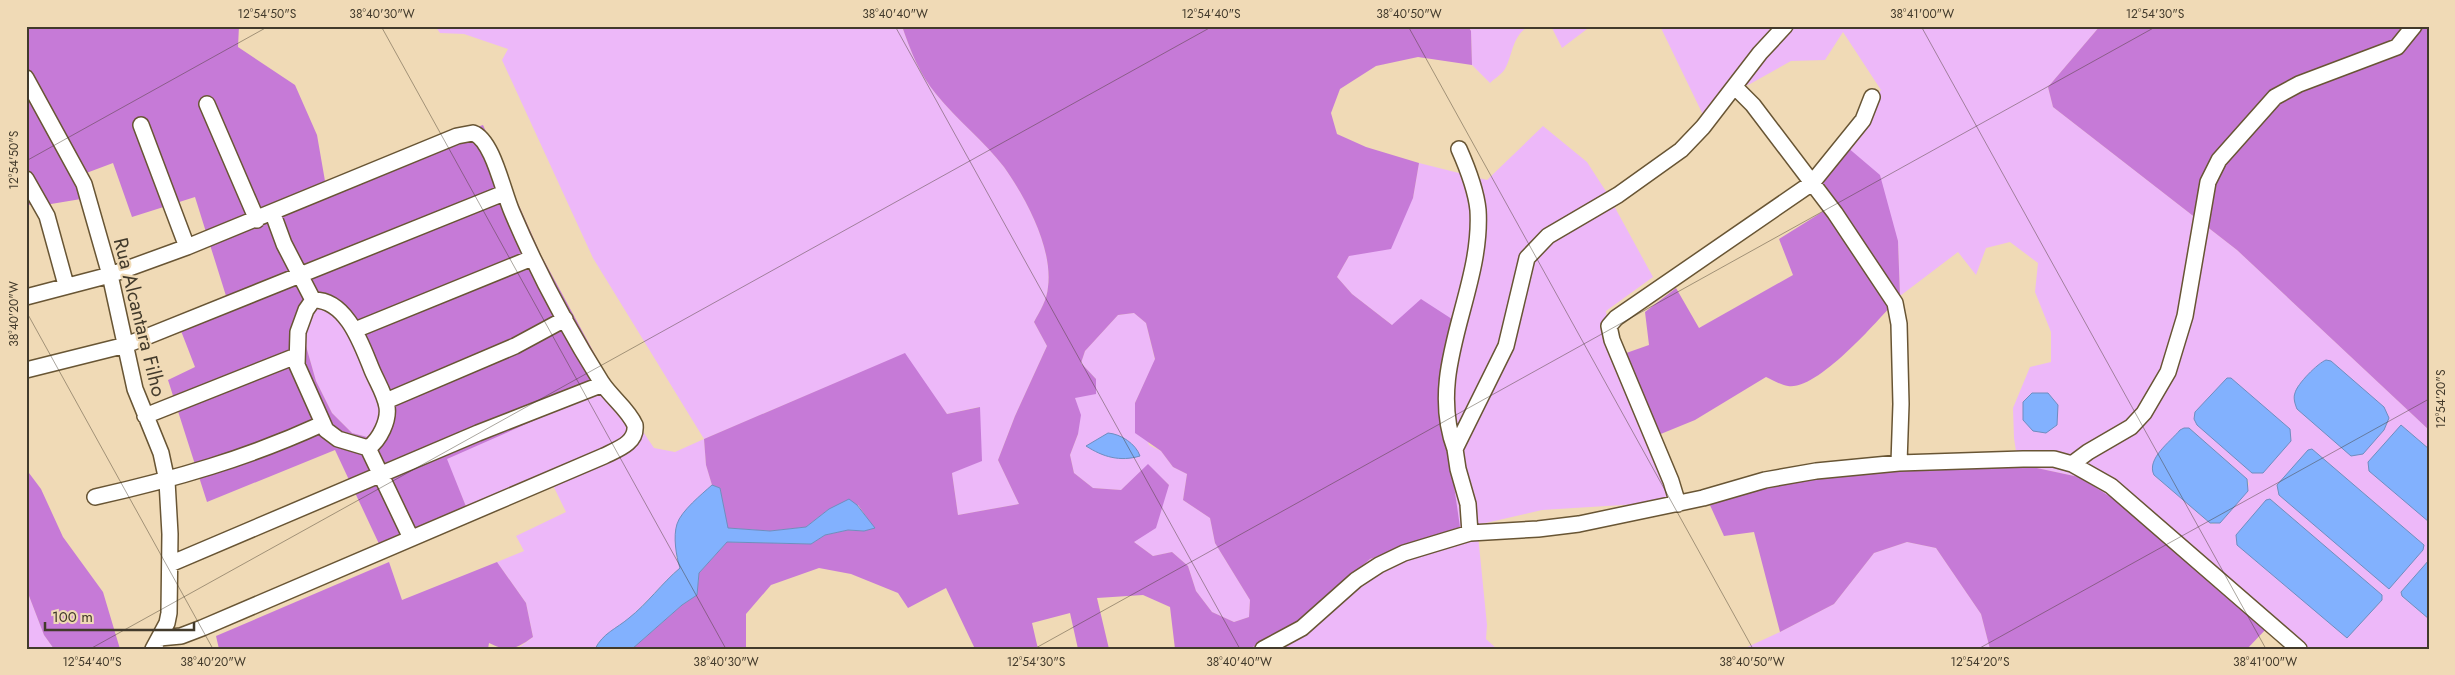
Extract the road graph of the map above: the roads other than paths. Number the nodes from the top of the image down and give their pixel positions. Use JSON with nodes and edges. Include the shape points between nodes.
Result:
{"nodes":[{"id":1,"x":1785,"y":26,"type":"edge"},
{"id":2,"x":2414,"y":26,"type":"edge"},
{"id":3,"x":26,"y":78,"type":"edge"},
{"id":4,"x":1734,"y":87,"type":"junction"},
{"id":5,"x":1872,"y":97,"type":"dead end"},
{"id":6,"x":207,"y":104,"type":"dead end"},
{"id":7,"x":141,"y":125,"type":"dead end"},
{"id":8,"x":1459,"y":149,"type":"dead end"},
{"id":9,"x":26,"y":179,"type":"edge"},
{"id":10,"x":1812,"y":183,"type":"junction"},
{"id":11,"x":504,"y":193,"type":"junction"},
{"id":12,"x":273,"y":214,"type":"junction"},
{"id":13,"x":258,"y":220,"type":"junction"},
{"id":14,"x":187,"y":247,"type":"junction"},
{"id":15,"x":532,"y":258,"type":"junction"},
{"id":16,"x":301,"y":274,"type":"junction"},
{"id":17,"x":110,"y":275,"type":"junction"},
{"id":18,"x":66,"y":285,"type":"junction"},
{"id":19,"x":26,"y":297,"type":"edge"},
{"id":20,"x":313,"y":300,"type":"junction"},
{"id":21,"x":565,"y":319,"type":"junction"},
{"id":22,"x":355,"y":330,"type":"junction"},
{"id":23,"x":126,"y":345,"type":"junction"},
{"id":24,"x":296,"y":356,"type":"junction"},
{"id":25,"x":26,"y":370,"type":"edge"},
{"id":26,"x":603,"y":384,"type":"junction"},
{"id":27,"x":386,"y":401,"type":"junction"},
{"id":28,"x":145,"y":416,"type":"junction"},
{"id":29,"x":322,"y":424,"type":"junction"},
{"id":30,"x":368,"y":448,"type":"junction"},
{"id":31,"x":1455,"y":449,"type":"junction"},
{"id":32,"x":1899,"y":463,"type":"junction"},
{"id":33,"x":2072,"y":464,"type":"junction"},
{"id":34,"x":381,"y":474,"type":"junction"},
{"id":35,"x":166,"y":481,"type":"junction"},
{"id":36,"x":95,"y":497,"type":"dead end"},
{"id":37,"x":1678,"y":504,"type":"junction"},
{"id":38,"x":1470,"y":533,"type":"junction"},
{"id":39,"x":411,"y":538,"type":"junction"},
{"id":40,"x":170,"y":564,"type":"junction"},
{"id":41,"x":156,"y":643,"type":"edge"},
{"id":42,"x":1263,"y":649,"type":"edge"},
{"id":43,"x":2299,"y":649,"type":"edge"}],
"edges":[{"from":1,"to":4,"type":"street"},
{"from":2,"to":33,"type":"street","via":[[2397,47],[2299,84],[2275,97],[2219,160],[2208,182],[2185,316],[2168,372],[2136,423]]},
{"from":3,"to":17,"type":"street","name":"Rua Alcantara Filho","via":[[81,175]]},
{"from":4,"to":10,"type":"street","via":[[1753,105]]},
{"from":4,"to":31,"type":"street","via":[[1704,127],[1672,157],[1618,195],[1548,236],[1531,252],[1522,272],[1506,346]]},
{"from":5,"to":10,"type":"street","via":[[1863,120]]},
{"from":6,"to":13,"type":"street"},
{"from":7,"to":14,"type":"street"},
{"from":8,"to":31,"type":"street","via":[[1478,214],[1474,259],[1446,379],[1446,408]]},
{"from":9,"to":18,"type":"street","via":[[47,216]]},
{"from":10,"to":32,"type":"street","via":[[1897,308],[1901,404]]},
{"from":10,"to":37,"type":"street","via":[[1616,318],[1609,326]]},
{"from":11,"to":12,"type":"street","via":[[490,152],[483,139],[473,133],[457,136]]},
{"from":11,"to":15,"type":"street"},
{"from":11,"to":16,"type":"street"},
{"from":12,"to":13,"type":"street"},
{"from":12,"to":16,"type":"street","via":[[284,244]]},
{"from":13,"to":14,"type":"street"},
{"from":14,"to":17,"type":"street"},
{"from":15,"to":21,"type":"street"},
{"from":15,"to":22,"type":"street"},
{"from":16,"to":20,"type":"street"},
{"from":16,"to":23,"type":"street"},
{"from":17,"to":18,"type":"street"},
{"from":17,"to":23,"type":"street","name":"Rua Alcantara Filho"},
{"from":18,"to":19,"type":"street"},
{"from":20,"to":22,"type":"street","via":[[341,312]]},
{"from":20,"to":24,"type":"street","via":[[303,316]]},
{"from":21,"to":26,"type":"street"},
{"from":21,"to":27,"type":"street","via":[[515,346]]},
{"from":22,"to":27,"type":"street"},
{"from":23,"to":25,"type":"street"},
{"from":23,"to":28,"type":"street","name":"Rua Alcantara Filho","via":[[135,389]]},
{"from":24,"to":28,"type":"street"},
{"from":24,"to":29,"type":"street"},
{"from":26,"to":34,"type":"street"},
{"from":26,"to":39,"type":"street","via":[[635,424],[636,432],[624,446]]},
{"from":27,"to":30,"type":"street","via":[[384,427]]},
{"from":28,"to":35,"type":"street","name":"Rua Alcantara Filho","via":[[161,452]]},
{"from":29,"to":30,"type":"street","via":[[338,439]]},
{"from":29,"to":35,"type":"street","via":[[231,462]]},
{"from":30,"to":34,"type":"street"},
{"from":31,"to":38,"type":"street","via":[[1468,504]]},
{"from":32,"to":33,"type":"street","via":[[2054,459]]},
{"from":32,"to":37,"type":"street","via":[[1795,473]]},
{"from":33,"to":43,"type":"street","via":[[2111,486]]},
{"from":34,"to":39,"type":"street"},
{"from":34,"to":40,"type":"street"},
{"from":35,"to":36,"type":"street"},
{"from":35,"to":40,"type":"street","name":"Rua Alcantara Filho"},
{"from":37,"to":38,"type":"street","via":[[1572,525]]},
{"from":38,"to":42,"type":"street","via":[[1417,548],[1379,565],[1356,580],[1302,628]]},
{"from":39,"to":41,"type":"street","via":[[202,628]]},
{"from":40,"to":41,"type":"street","name":"Rua Alcantara Filho","via":[[169,613]]}]}
